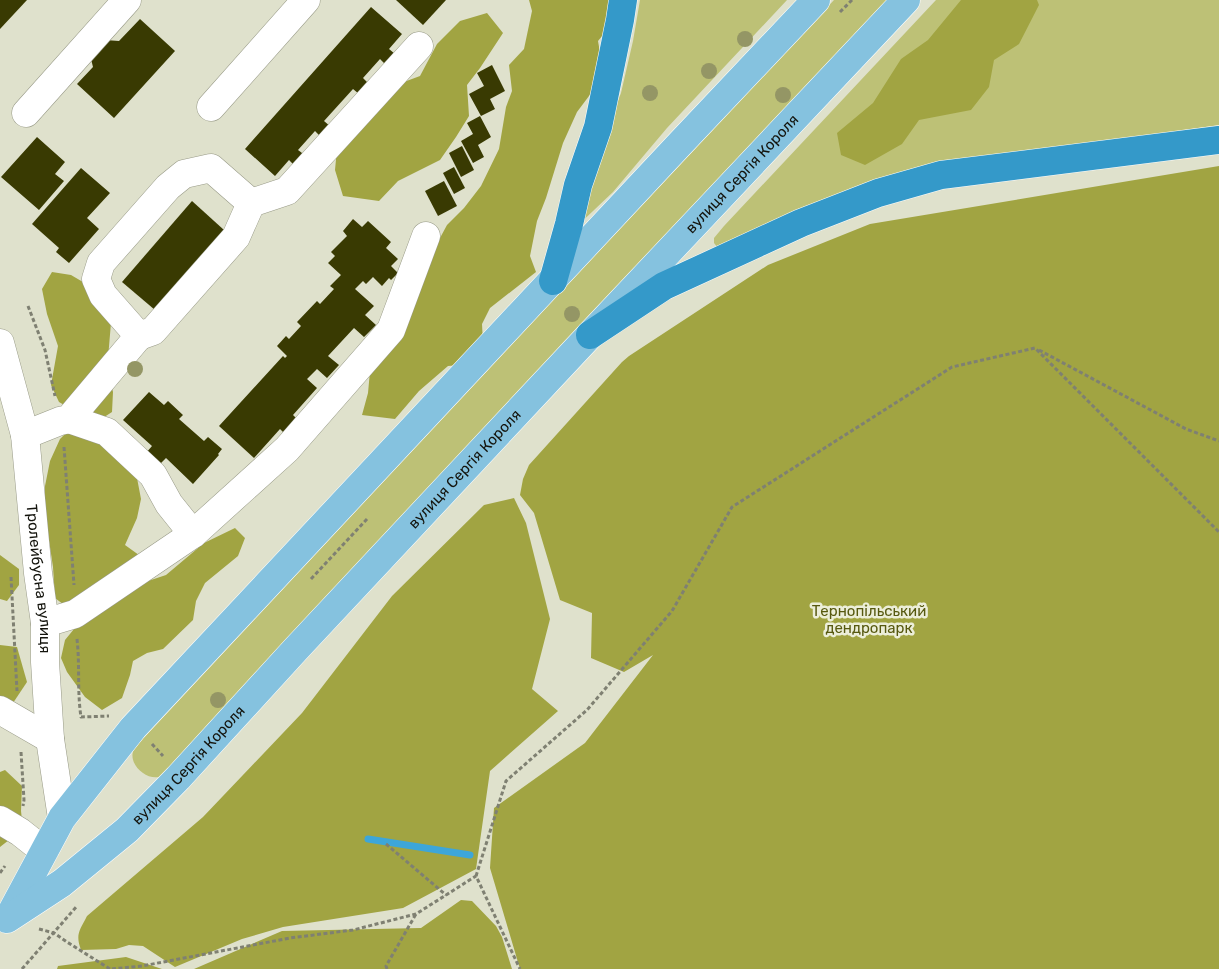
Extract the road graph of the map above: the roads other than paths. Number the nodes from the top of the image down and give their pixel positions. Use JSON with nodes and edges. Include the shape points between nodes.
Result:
{"nodes":[{"id":1,"x":127,"y":0,"type":"edge"},
{"id":2,"x":306,"y":0,"type":"edge"},
{"id":3,"x":622,"y":0,"type":"edge"},
{"id":4,"x":816,"y":0,"type":"edge"},
{"id":5,"x":906,"y":0,"type":"edge"},
{"id":6,"x":419,"y":46,"type":"dead end"},
{"id":7,"x":211,"y":107,"type":"dead end"},
{"id":8,"x":26,"y":113,"type":"dead end"},
{"id":9,"x":1219,"y":140,"type":"edge"},
{"id":10,"x":250,"y":203,"type":"junction"},
{"id":11,"x":426,"y":236,"type":"dead end"},
{"id":12,"x":553,"y":281,"type":"junction"},
{"id":13,"x":590,"y":335,"type":"junction"},
{"id":14,"x":138,"y":336,"type":"junction"},
{"id":15,"x":0,"y":343,"type":"edge"},
{"id":16,"x":65,"y":420,"type":"junction"},
{"id":17,"x":25,"y":435,"type":"junction"},
{"id":18,"x":193,"y":534,"type":"junction"},
{"id":19,"x":45,"y":623,"type":"junction"},
{"id":20,"x":10,"y":716,"type":"edge"},
{"id":21,"x":50,"y":740,"type":"junction"},
{"id":22,"x":62,"y":818,"type":"junction"},
{"id":23,"x":10,"y":826,"type":"edge"},
{"id":24,"x":44,"y":851,"type":"junction"},
{"id":25,"x":4,"y":925,"type":"edge"}],
"edges":[{"from":1,"to":8,"type":"street"},
{"from":2,"to":7,"type":"street"},
{"from":3,"to":12,"type":"highway","via":[[598,127],[578,185]]},
{"from":4,"to":12,"type":"main road"},
{"from":5,"to":13,"type":"main road","name":"вулиця Сергія Короля"},
{"from":6,"to":10,"type":"street","via":[[287,191]]},
{"from":9,"to":13,"type":"highway","via":[[941,175],[878,193],[801,223],[664,286]]},
{"from":10,"to":14,"type":"street","via":[[236,237],[153,331]]},
{"from":10,"to":14,"type":"street","via":[[211,168],[184,174],[168,187],[101,263],[96,279],[103,295]]},
{"from":11,"to":18,"type":"street","via":[[391,330],[288,449]]},
{"from":12,"to":22,"type":"main road","via":[[133,728]]},
{"from":13,"to":25,"type":"main road","name":"вулиця Сергія Короля","via":[[127,830]]},
{"from":14,"to":16,"type":"street"},
{"from":15,"to":17,"type":"street","name":"Тролейбусна вулиця"},
{"from":16,"to":17,"type":"street"},
{"from":16,"to":18,"type":"street","via":[[107,432],[153,475],[169,504]]},
{"from":17,"to":19,"type":"street","name":"Тролейбусна вулиця"},
{"from":18,"to":19,"type":"street","via":[[75,614]]},
{"from":19,"to":21,"type":"street","name":"Тролейбусна вулиця"},
{"from":20,"to":21,"type":"street"},
{"from":21,"to":22,"type":"street","name":"Тролейбусна вулиця"},
{"from":22,"to":24,"type":"main road"},
{"from":23,"to":24,"type":"street"},
{"from":24,"to":25,"type":"main road"}]}
